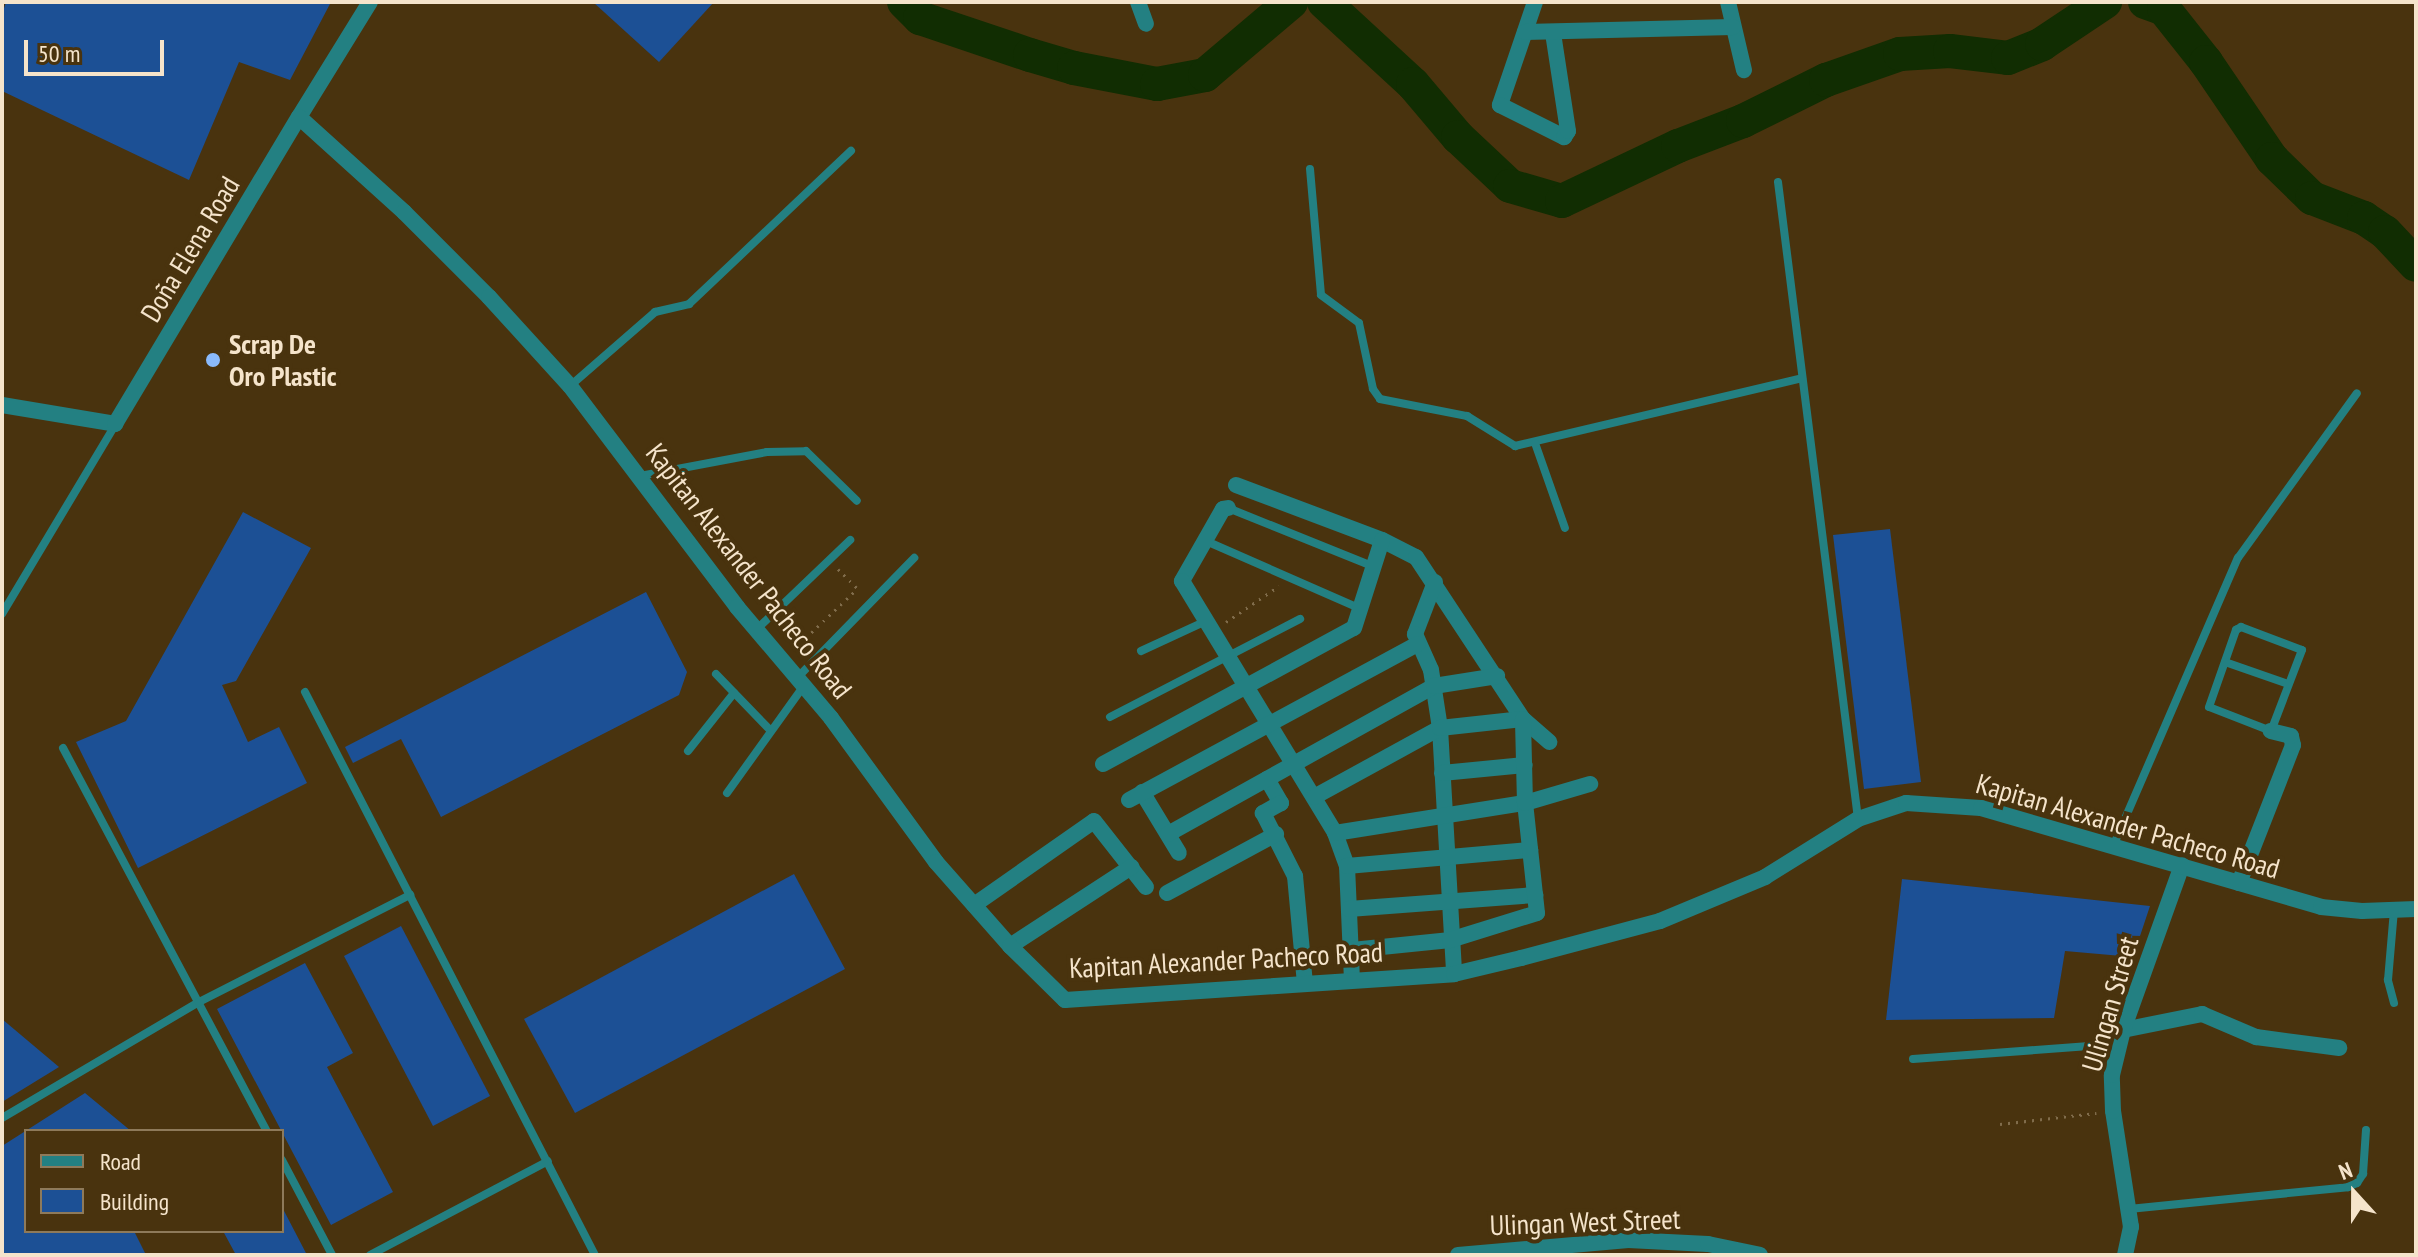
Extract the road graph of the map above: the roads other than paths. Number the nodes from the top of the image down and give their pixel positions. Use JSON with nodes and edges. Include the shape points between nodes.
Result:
{"nodes":[{"id":1,"x":370,"y":2,"type":"edge"},
{"id":2,"x":1138,"y":2,"type":"edge"},
{"id":3,"x":1535,"y":2,"type":"edge"},
{"id":4,"x":1728,"y":2,"type":"edge"},
{"id":5,"x":1146,"y":24,"type":"dead end"},
{"id":6,"x":1733,"y":27,"type":"junction"},
{"id":7,"x":1525,"y":32,"type":"junction"},
{"id":8,"x":1553,"y":33,"type":"junction"},
{"id":9,"x":1744,"y":70,"type":"dead end"},
{"id":10,"x":299,"y":117,"type":"junction"},
{"id":11,"x":851,"y":151,"type":"dead end"},
{"id":12,"x":1310,"y":169,"type":"dead end"},
{"id":13,"x":1778,"y":182,"type":"dead end"},
{"id":14,"x":1802,"y":378,"type":"junction"},
{"id":15,"x":570,"y":386,"type":"junction"},
{"id":16,"x":2357,"y":393,"type":"dead end"},
{"id":17,"x":2,"y":405,"type":"edge"},
{"id":18,"x":115,"y":424,"type":"junction"},
{"id":19,"x":1535,"y":443,"type":"junction"},
{"id":20,"x":640,"y":476,"type":"junction"},
{"id":21,"x":1236,"y":485,"type":"dead end"},
{"id":22,"x":857,"y":501,"type":"dead end"},
{"id":23,"x":1228,"y":508,"type":"joint"},
{"id":24,"x":1565,"y":528,"type":"dead end"},
{"id":25,"x":850,"y":540,"type":"dead end"},
{"id":26,"x":1382,"y":540,"type":"junction"},
{"id":27,"x":1206,"y":541,"type":"junction"},
{"id":28,"x":914,"y":558,"type":"dead end"},
{"id":29,"x":1375,"y":567,"type":"junction"},
{"id":30,"x":1435,"y":582,"type":"junction"},
{"id":31,"x":1361,"y":609,"type":"junction"},
{"id":32,"x":2,"y":614,"type":"edge"},
{"id":33,"x":1300,"y":619,"type":"dead end"},
{"id":34,"x":1210,"y":626,"type":"junction"},
{"id":35,"x":757,"y":629,"type":"junction"},
{"id":36,"x":1418,"y":644,"type":"junction"},
{"id":37,"x":1141,"y":651,"type":"dead end"},
{"id":38,"x":1227,"y":656,"type":"junction"},
{"id":39,"x":2225,"y":662,"type":"junction"},
{"id":40,"x":716,"y":674,"type":"dead end"},
{"id":41,"x":1497,"y":676,"type":"junction"},
{"id":42,"x":801,"y":682,"type":"junction"},
{"id":43,"x":2288,"y":684,"type":"junction"},
{"id":44,"x":1434,"y":686,"type":"junction"},
{"id":45,"x":1246,"y":690,"type":"junction"},
{"id":46,"x":305,"y":692,"type":"dead end"},
{"id":47,"x":734,"y":693,"type":"junction"},
{"id":48,"x":1110,"y":717,"type":"dead end"},
{"id":49,"x":1523,"y":719,"type":"junction"},
{"id":50,"x":1268,"y":723,"type":"junction"},
{"id":51,"x":1440,"y":728,"type":"junction"},
{"id":52,"x":771,"y":731,"type":"junction"},
{"id":53,"x":2271,"y":731,"type":"junction"},
{"id":54,"x":1549,"y":742,"type":"dead end"},
{"id":55,"x":63,"y":748,"type":"dead end"},
{"id":56,"x":688,"y":751,"type":"dead end"},
{"id":57,"x":1294,"y":763,"type":"junction"},
{"id":58,"x":1103,"y":764,"type":"dead end"},
{"id":59,"x":1525,"y":765,"type":"junction"},
{"id":60,"x":1442,"y":773,"type":"junction"},
{"id":61,"x":1267,"y":779,"type":"junction"},
{"id":62,"x":1590,"y":784,"type":"dead end"},
{"id":63,"x":727,"y":793,"type":"dead end"},
{"id":64,"x":1314,"y":797,"type":"junction"},
{"id":65,"x":1525,"y":803,"type":"junction"},
{"id":66,"x":1445,"y":817,"type":"junction"},
{"id":67,"x":1858,"y":819,"type":"junction"},
{"id":68,"x":1335,"y":833,"type":"junction"},
{"id":69,"x":1168,"y":834,"type":"junction"},
{"id":70,"x":1276,"y":834,"type":"junction"},
{"id":71,"x":2114,"y":844,"type":"junction"},
{"id":72,"x":1530,"y":850,"type":"junction"},
{"id":73,"x":1179,"y":853,"type":"dead end"},
{"id":74,"x":1447,"y":858,"type":"junction"},
{"id":75,"x":2182,"y":865,"type":"junction"},
{"id":76,"x":1347,"y":866,"type":"junction"},
{"id":77,"x":1131,"y":867,"type":"junction"},
{"id":78,"x":2239,"y":883,"type":"junction"},
{"id":79,"x":1146,"y":887,"type":"dead end"},
{"id":80,"x":1167,"y":893,"type":"dead end"},
{"id":81,"x":410,"y":895,"type":"junction"},
{"id":82,"x":1535,"y":895,"type":"junction"},
{"id":83,"x":1448,"y":902,"type":"junction"},
{"id":84,"x":974,"y":905,"type":"junction"},
{"id":85,"x":1349,"y":909,"type":"junction"},
{"id":86,"x":2416,"y":909,"type":"edge"},
{"id":87,"x":2394,"y":910,"type":"junction"},
{"id":88,"x":1450,"y":940,"type":"junction"},
{"id":89,"x":1010,"y":946,"type":"junction"},
{"id":90,"x":1352,"y":950,"type":"junction"},
{"id":91,"x":1454,"y":974,"type":"junction"},
{"id":92,"x":1352,"y":980,"type":"junction"},
{"id":93,"x":1305,"y":983,"type":"junction"},
{"id":94,"x":199,"y":1002,"type":"junction"},
{"id":95,"x":2394,"y":1003,"type":"dead end"},
{"id":96,"x":2121,"y":1037,"type":"junction"},
{"id":97,"x":2339,"y":1048,"type":"dead end"},
{"id":98,"x":1913,"y":1059,"type":"dead end"},
{"id":99,"x":2,"y":1118,"type":"edge"},
{"id":100,"x":266,"y":1129,"type":"edge"},
{"id":101,"x":2366,"y":1130,"type":"dead end"},
{"id":102,"x":548,"y":1161,"type":"junction"},
{"id":103,"x":284,"y":1164,"type":"edge"},
{"id":104,"x":2129,"y":1209,"type":"junction"},
{"id":105,"x":1560,"y":1250,"type":"edge"},
{"id":106,"x":332,"y":1255,"type":"edge"},
{"id":107,"x":370,"y":1255,"type":"edge"},
{"id":108,"x":595,"y":1255,"type":"edge"},
{"id":109,"x":1458,"y":1255,"type":"edge"},
{"id":110,"x":1759,"y":1255,"type":"edge"},
{"id":111,"x":2125,"y":1255,"type":"edge"}],
"edges":[{"from":1,"to":10,"type":"street","name":"Doña Elena Road"},
{"from":2,"to":5,"type":"street"},
{"from":3,"to":7,"type":"street"},
{"from":4,"to":6,"type":"street"},
{"from":6,"to":8,"type":"street"},
{"from":6,"to":9,"type":"street"},
{"from":7,"to":8,"type":"street"},
{"from":7,"to":8,"type":"street","via":[[1500,105],[1564,137],[1568,131]]},
{"from":10,"to":15,"type":"street","name":"Kapitan Alexander Pacheco Road","via":[[414,222]]},
{"from":10,"to":18,"type":"street","name":"Doña Elena Road"},
{"from":11,"to":15,"type":"lane","via":[[689,304],[655,312]]},
{"from":12,"to":19,"type":"lane","via":[[1321,295],[1359,323],[1375,395],[1467,416],[1515,446]]},
{"from":13,"to":14,"type":"lane"},
{"from":14,"to":19,"type":"lane"},
{"from":14,"to":67,"type":"lane"},
{"from":15,"to":20,"type":"street","name":"Kapitan Alexander Pacheco Road"},
{"from":16,"to":71,"type":"lane","via":[[2238,558]]},
{"from":17,"to":18,"type":"street"},
{"from":18,"to":32,"type":"lane"},
{"from":19,"to":24,"type":"lane"},
{"from":20,"to":22,"type":"lane","via":[[767,452],[806,451]]},
{"from":20,"to":35,"type":"street","name":"Kapitan Alexander Pacheco Road"},
{"from":21,"to":26,"type":"street"},
{"from":23,"to":27,"type":"street"},
{"from":23,"to":29,"type":"lane"},
{"from":25,"to":35,"type":"lane"},
{"from":26,"to":29,"type":"street"},
{"from":26,"to":30,"type":"street","via":[[1416,557]]},
{"from":27,"to":31,"type":"lane"},
{"from":27,"to":34,"type":"street","via":[[1182,581]]},
{"from":28,"to":42,"type":"lane"},
{"from":29,"to":31,"type":"street"},
{"from":30,"to":36,"type":"street","via":[[1415,634]]},
{"from":30,"to":41,"type":"street"},
{"from":31,"to":45,"type":"street","via":[[1354,628]]},
{"from":33,"to":38,"type":"lane"},
{"from":34,"to":37,"type":"lane"},
{"from":34,"to":38,"type":"street"},
{"from":35,"to":42,"type":"street","name":"Kapitan Alexander Pacheco Road"},
{"from":36,"to":44,"type":"street"},
{"from":36,"to":50,"type":"street"},
{"from":38,"to":45,"type":"street"},
{"from":38,"to":48,"type":"lane"},
{"from":39,"to":43,"type":"lane"},
{"from":39,"to":43,"type":"lane","via":[[2241,627],[2301,648]]},
{"from":39,"to":53,"type":"lane","via":[[2209,709]]},
{"from":40,"to":47,"type":"lane"},
{"from":41,"to":44,"type":"street"},
{"from":41,"to":49,"type":"street"},
{"from":42,"to":52,"type":"lane"},
{"from":42,"to":84,"type":"street","name":"Kapitan Alexander Pacheco Road"},
{"from":43,"to":53,"type":"lane"},
{"from":44,"to":51,"type":"street"},
{"from":44,"to":57,"type":"street"},
{"from":45,"to":50,"type":"street"},
{"from":45,"to":58,"type":"street"},
{"from":46,"to":81,"type":"lane"},
{"from":47,"to":52,"type":"lane"},
{"from":47,"to":56,"type":"lane"},
{"from":49,"to":51,"type":"street"},
{"from":49,"to":54,"type":"street"},
{"from":49,"to":59,"type":"street"},
{"from":50,"to":57,"type":"street"},
{"from":50,"to":69,"type":"street","via":[[1136,796]]},
{"from":51,"to":60,"type":"street"},
{"from":51,"to":64,"type":"street"},
{"from":52,"to":63,"type":"lane"},
{"from":53,"to":78,"type":"street","via":[[2291,736],[2293,745]]},
{"from":55,"to":94,"type":"lane"},
{"from":57,"to":61,"type":"street"},
{"from":57,"to":64,"type":"street"},
{"from":59,"to":60,"type":"street"},
{"from":59,"to":65,"type":"street"},
{"from":60,"to":66,"type":"street"},
{"from":61,"to":69,"type":"street"},
{"from":61,"to":70,"type":"street","via":[[1281,803],[1263,813]]},
{"from":62,"to":65,"type":"street"},
{"from":64,"to":68,"type":"street"},
{"from":65,"to":66,"type":"street"},
{"from":65,"to":72,"type":"street"},
{"from":66,"to":68,"type":"street"},
{"from":66,"to":74,"type":"street"},
{"from":67,"to":71,"type":"street","name":"Kapitan Alexander Pacheco Road","via":[[1906,803],[1944,804],[1981,808]]},
{"from":67,"to":91,"type":"street","name":"Kapitan Alexander Pacheco Road","via":[[1765,877],[1660,921]]},
{"from":68,"to":76,"type":"street"},
{"from":69,"to":73,"type":"street"},
{"from":70,"to":80,"type":"street"},
{"from":70,"to":93,"type":"street","via":[[1295,876]]},
{"from":71,"to":75,"type":"street","name":"Kapitan Alexander Pacheco Road"},
{"from":72,"to":74,"type":"street"},
{"from":72,"to":82,"type":"street"},
{"from":74,"to":76,"type":"street"},
{"from":74,"to":83,"type":"street"},
{"from":75,"to":78,"type":"street","name":"Kapitan Alexander Pacheco Road"},
{"from":75,"to":96,"type":"street","name":"Ulingan Street"},
{"from":76,"to":85,"type":"street"},
{"from":77,"to":79,"type":"street"},
{"from":77,"to":84,"type":"street","via":[[1099,818]]},
{"from":77,"to":89,"type":"street"},
{"from":78,"to":87,"type":"street","name":"Kapitan Alexander Pacheco Road","via":[[2321,907]]},
{"from":81,"to":94,"type":"lane"},
{"from":81,"to":102,"type":"lane"},
{"from":82,"to":83,"type":"street"},
{"from":82,"to":88,"type":"street","via":[[1534,915]]},
{"from":83,"to":85,"type":"street"},
{"from":83,"to":88,"type":"street"},
{"from":84,"to":89,"type":"street","name":"Kapitan Alexander Pacheco Road"},
{"from":85,"to":90,"type":"street"},
{"from":86,"to":87,"type":"street","name":"Kapitan Alexander Pacheco Road"},
{"from":87,"to":95,"type":"lane","via":[[2388,980]]},
{"from":88,"to":90,"type":"street"},
{"from":88,"to":91,"type":"street"},
{"from":89,"to":93,"type":"street","name":"Kapitan Alexander Pacheco Road","via":[[1065,1000]]},
{"from":90,"to":92,"type":"street"},
{"from":91,"to":92,"type":"street","name":"Kapitan Alexander Pacheco Road"},
{"from":92,"to":93,"type":"street","name":"Kapitan Alexander Pacheco Road"},
{"from":94,"to":99,"type":"lane"},
{"from":94,"to":100,"type":"lane"},
{"from":96,"to":97,"type":"street","via":[[2202,1014],[2256,1037]]},
{"from":96,"to":98,"type":"lane"},
{"from":96,"to":104,"type":"street","name":"Ulingan Street","via":[[2112,1075],[2113,1111]]},
{"from":101,"to":104,"type":"lane","via":[[2363,1174],[2348,1187]]},
{"from":102,"to":107,"type":"lane"},
{"from":102,"to":108,"type":"lane"},
{"from":103,"to":106,"type":"lane"},
{"from":104,"to":111,"type":"street","name":"Ulingan Street"},
{"from":105,"to":109,"type":"street","name":"Ulingan West Street"},
{"from":105,"to":110,"type":"street","name":"Ulingan West Street","via":[[1672,1241]]}]}
